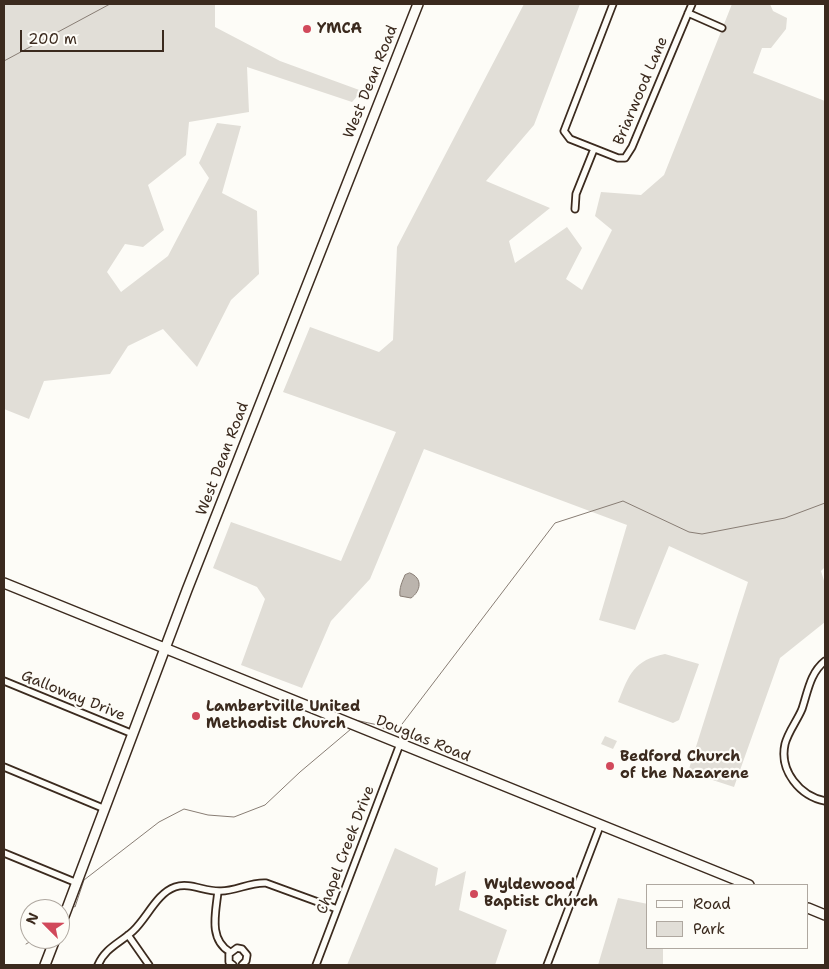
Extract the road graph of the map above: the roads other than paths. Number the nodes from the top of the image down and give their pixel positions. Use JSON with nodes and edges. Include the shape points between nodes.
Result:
{"nodes":[{"id":1,"x":418,"y":4,"type":"edge"},
{"id":2,"x":613,"y":4,"type":"edge"},
{"id":3,"x":692,"y":4,"type":"edge"},
{"id":4,"x":688,"y":13,"type":"junction"},
{"id":5,"x":722,"y":28,"type":"dead end"},
{"id":6,"x":594,"y":149,"type":"junction"},
{"id":7,"x":574,"y":209,"type":"dead end"},
{"id":8,"x":4,"y":583,"type":"edge"},
{"id":9,"x":165,"y":648,"type":"junction"},
{"id":10,"x":825,"y":661,"type":"edge"},
{"id":11,"x":4,"y":681,"type":"edge"},
{"id":12,"x":133,"y":734,"type":"junction"},
{"id":13,"x":400,"y":744,"type":"junction"},
{"id":14,"x":4,"y":767,"type":"edge"},
{"id":15,"x":825,"y":802,"type":"edge"},
{"id":16,"x":105,"y":809,"type":"junction"},
{"id":17,"x":600,"y":826,"type":"junction"},
{"id":18,"x":4,"y":853,"type":"edge"},
{"id":19,"x":76,"y":884,"type":"junction"},
{"id":20,"x":746,"y":884,"type":"edge"},
{"id":21,"x":218,"y":891,"type":"junction"},
{"id":22,"x":70,"y":900,"type":"edge"},
{"id":23,"x":809,"y":908,"type":"edge"},
{"id":24,"x":337,"y":909,"type":"junction"},
{"id":25,"x":825,"y":915,"type":"edge"},
{"id":26,"x":128,"y":935,"type":"junction"},
{"id":27,"x":51,"y":949,"type":"edge"},
{"id":28,"x":230,"y":952,"type":"junction"},
{"id":29,"x":45,"y":965,"type":"edge"},
{"id":30,"x":98,"y":965,"type":"edge"},
{"id":31,"x":149,"y":965,"type":"edge"},
{"id":32,"x":233,"y":965,"type":"edge"},
{"id":33,"x":242,"y":965,"type":"edge"},
{"id":34,"x":316,"y":965,"type":"edge"},
{"id":35,"x":547,"y":965,"type":"edge"}],
"edges":[{"from":1,"to":9,"type":"street","name":"West Dean Road"},
{"from":2,"to":6,"type":"street","name":"Briarwood Lane","via":[[564,131],[570,139]]},
{"from":3,"to":4,"type":"street","name":"Briarwood Lane"},
{"from":4,"to":5,"type":"street"},
{"from":4,"to":6,"type":"street","name":"Briarwood Lane","via":[[629,154],[618,158]]},
{"from":6,"to":7,"type":"street","via":[[576,194]]},
{"from":8,"to":9,"type":"street","name":"Douglas Road"},
{"from":9,"to":12,"type":"street","name":"West Dean Road"},
{"from":9,"to":13,"type":"street","name":"Douglas Road"},
{"from":10,"to":15,"type":"street","via":[[812,677],[786,740],[784,756],[788,772],[796,784]]},
{"from":11,"to":12,"type":"street","name":"Galloway Drive"},
{"from":12,"to":16,"type":"street","name":"West Dean Road"},
{"from":13,"to":17,"type":"street","name":"Douglas Road"},
{"from":13,"to":24,"type":"street","name":"Chapel Creek Drive"},
{"from":14,"to":16,"type":"street"},
{"from":16,"to":19,"type":"street","name":"West Dean Road"},
{"from":17,"to":20,"type":"street","name":"Douglas Road"},
{"from":17,"to":35,"type":"street"},
{"from":18,"to":19,"type":"street"},
{"from":19,"to":22,"type":"street","name":"West Dean Road"},
{"from":21,"to":24,"type":"street","via":[[266,883]]},
{"from":21,"to":26,"type":"street","via":[[186,886],[172,888]]},
{"from":21,"to":28,"type":"street","via":[[216,934]]},
{"from":23,"to":25,"type":"street"},
{"from":24,"to":34,"type":"street","name":"Chapel Creek Drive"},
{"from":26,"to":30,"type":"street","via":[[107,950]]},
{"from":26,"to":31,"type":"street"},
{"from":27,"to":29,"type":"street"},
{"from":28,"to":32,"type":"street","via":[[228,959]]},
{"from":28,"to":33,"type":"street","via":[[237,948],[244,951],[247,958]]}]}
